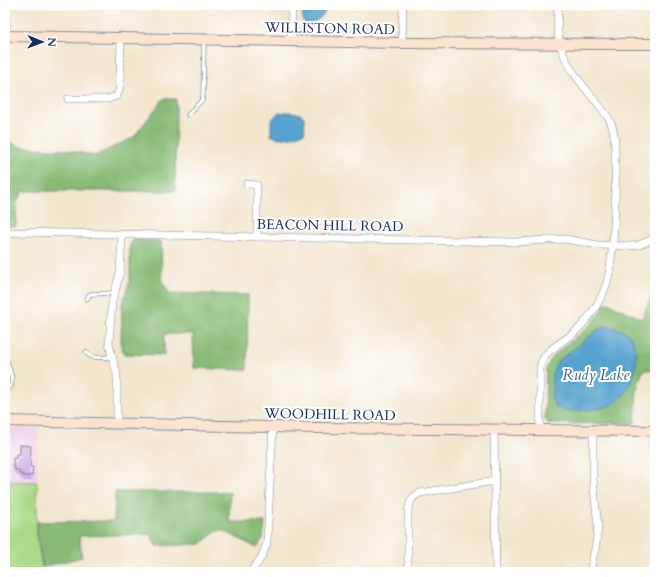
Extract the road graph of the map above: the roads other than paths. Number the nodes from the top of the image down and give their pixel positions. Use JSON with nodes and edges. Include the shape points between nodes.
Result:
{"nodes":[{"id":1,"x":6,"y":5,"type":"edge"},
{"id":2,"x":292,"y":5,"type":"edge"},
{"id":3,"x":403,"y":5,"type":"edge"},
{"id":4,"x":558,"y":5,"type":"edge"},
{"id":5,"x":6,"y":36,"type":"edge"},
{"id":6,"x":121,"y":39,"type":"junction"},
{"id":7,"x":204,"y":40,"type":"junction"},
{"id":8,"x":291,"y":41,"type":"junction"},
{"id":9,"x":402,"y":43,"type":"junction"},
{"id":10,"x":561,"y":43,"type":"junction"},
{"id":11,"x":655,"y":44,"type":"edge"},
{"id":12,"x":68,"y":99,"type":"dead end"},
{"id":13,"x":188,"y":115,"type":"dead end"},
{"id":14,"x":247,"y":184,"type":"dead end"},
{"id":15,"x":122,"y":235,"type":"junction"},
{"id":16,"x":257,"y":237,"type":"junction"},
{"id":17,"x":655,"y":238,"type":"edge"},
{"id":18,"x":5,"y":239,"type":"edge"},
{"id":19,"x":612,"y":246,"type":"junction"},
{"id":20,"x":115,"y":293,"type":"junction"},
{"id":21,"x":87,"y":299,"type":"dead end"},
{"id":22,"x":86,"y":352,"type":"dead end"},
{"id":23,"x":112,"y":356,"type":"junction"},
{"id":24,"x":7,"y":361,"type":"dead end"},
{"id":25,"x":5,"y":389,"type":"edge"},
{"id":26,"x":5,"y":421,"type":"edge"},
{"id":27,"x":117,"y":424,"type":"junction"},
{"id":28,"x":273,"y":427,"type":"junction"},
{"id":29,"x":494,"y":430,"type":"junction"},
{"id":30,"x":540,"y":431,"type":"junction"},
{"id":31,"x":593,"y":431,"type":"junction"},
{"id":32,"x":655,"y":431,"type":"edge"},
{"id":33,"x":495,"y":481,"type":"junction"},
{"id":34,"x":251,"y":572,"type":"edge"},
{"id":35,"x":408,"y":572,"type":"edge"},
{"id":36,"x":496,"y":572,"type":"edge"},
{"id":37,"x":590,"y":572,"type":"edge"}],
"edges":[{"from":1,"to":5,"type":"lane"},
{"from":2,"to":8,"type":"street"},
{"from":3,"to":9,"type":"street"},
{"from":4,"to":10,"type":"street","via":[[558,34]]},
{"from":5,"to":6,"type":"street","name":"WILLISTON ROAD"},
{"from":6,"to":7,"type":"street","name":"WILLISTON ROAD"},
{"from":6,"to":12,"type":"street","via":[[120,88],[117,96],[108,99]]},
{"from":7,"to":8,"type":"street","name":"WILLISTON ROAD"},
{"from":7,"to":13,"type":"lane","via":[[202,100]]},
{"from":8,"to":9,"type":"street","name":"WILLISTON ROAD"},
{"from":9,"to":10,"type":"street","name":"WILLISTON ROAD"},
{"from":10,"to":11,"type":"street","name":"WILLISTON ROAD"},
{"from":10,"to":19,"type":"street","via":[[570,68],[611,122],[614,132],[616,182]]},
{"from":14,"to":16,"type":"street","via":[[258,185]]},
{"from":15,"to":16,"type":"street","name":"BEACON HILL ROAD"},
{"from":15,"to":18,"type":"street","name":"BEACON HILL ROAD","via":[[16,232],[8,234]]},
{"from":15,"to":20,"type":"street","via":[[120,273]]},
{"from":16,"to":19,"type":"street","name":"BEACON HILL ROAD","via":[[515,242],[565,239]]},
{"from":17,"to":19,"type":"street","name":"BEACON HILL ROAD","via":[[630,246]]},
{"from":19,"to":30,"type":"street","via":[[604,291],[597,305],[576,331],[548,352],[542,360]]},
{"from":20,"to":21,"type":"lane","via":[[92,294]]},
{"from":20,"to":23,"type":"street","via":[[111,313]]},
{"from":22,"to":23,"type":"lane","via":[[93,357]]},
{"from":23,"to":27,"type":"street","via":[[117,374]]},
{"from":24,"to":25,"type":"lane","via":[[12,382],[11,386]]},
{"from":26,"to":27,"type":"street","name":"WOODHILL ROAD"},
{"from":27,"to":28,"type":"street","name":"WOODHILL ROAD"},
{"from":28,"to":29,"type":"street","name":"WOODHILL ROAD"},
{"from":28,"to":34,"type":"street","via":[[267,543]]},
{"from":29,"to":30,"type":"street","name":"WOODHILL ROAD"},
{"from":29,"to":33,"type":"street"},
{"from":30,"to":31,"type":"street","name":"WOODHILL ROAD"},
{"from":31,"to":32,"type":"street","name":"WOODHILL ROAD"},
{"from":31,"to":37,"type":"street","via":[[593,479],[598,527]]},
{"from":33,"to":35,"type":"street","via":[[414,496],[408,511]]},
{"from":33,"to":36,"type":"street"}]}
